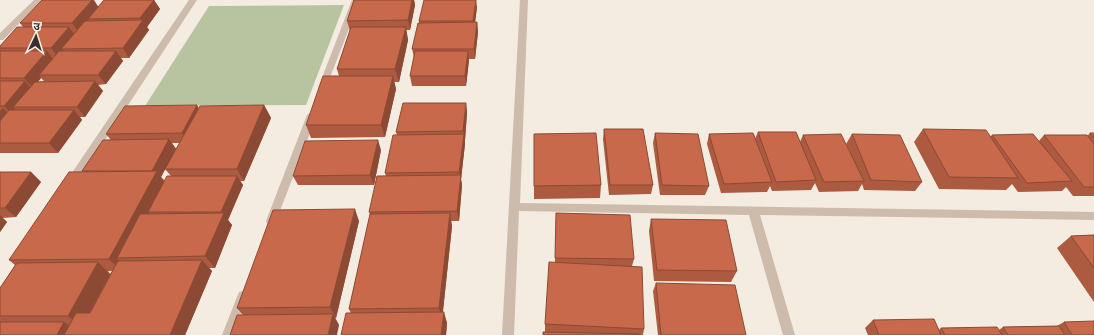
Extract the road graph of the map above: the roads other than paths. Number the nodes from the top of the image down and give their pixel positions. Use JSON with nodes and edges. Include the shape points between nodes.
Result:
{"nodes":[{"id":1,"x":38,"y":0,"type":"edge"},
{"id":2,"x":193,"y":0,"type":"edge"},
{"id":3,"x":356,"y":0,"type":"edge"},
{"id":4,"x":524,"y":0,"type":"edge"},
{"id":5,"x":0,"y":38,"type":"edge"},
{"id":6,"x":66,"y":192,"type":"edge"},
{"id":7,"x":514,"y":207,"type":"junction"},
{"id":8,"x":753,"y":211,"type":"junction"},
{"id":9,"x":1094,"y":216,"type":"edge"},
{"id":10,"x":267,"y":231,"type":"edge"},
{"id":11,"x":248,"y":283,"type":"edge"},
{"id":12,"x":228,"y":335,"type":"edge"},
{"id":13,"x":508,"y":335,"type":"edge"},
{"id":14,"x":789,"y":335,"type":"edge"}],
"edges":[{"from":1,"to":5,"type":"street"},
{"from":2,"to":6,"type":"street"},
{"from":3,"to":10,"type":"street"},
{"from":4,"to":7,"type":"street"},
{"from":7,"to":8,"type":"street"},
{"from":7,"to":13,"type":"street"},
{"from":8,"to":9,"type":"street"},
{"from":8,"to":14,"type":"street"},
{"from":11,"to":12,"type":"street"}]}
